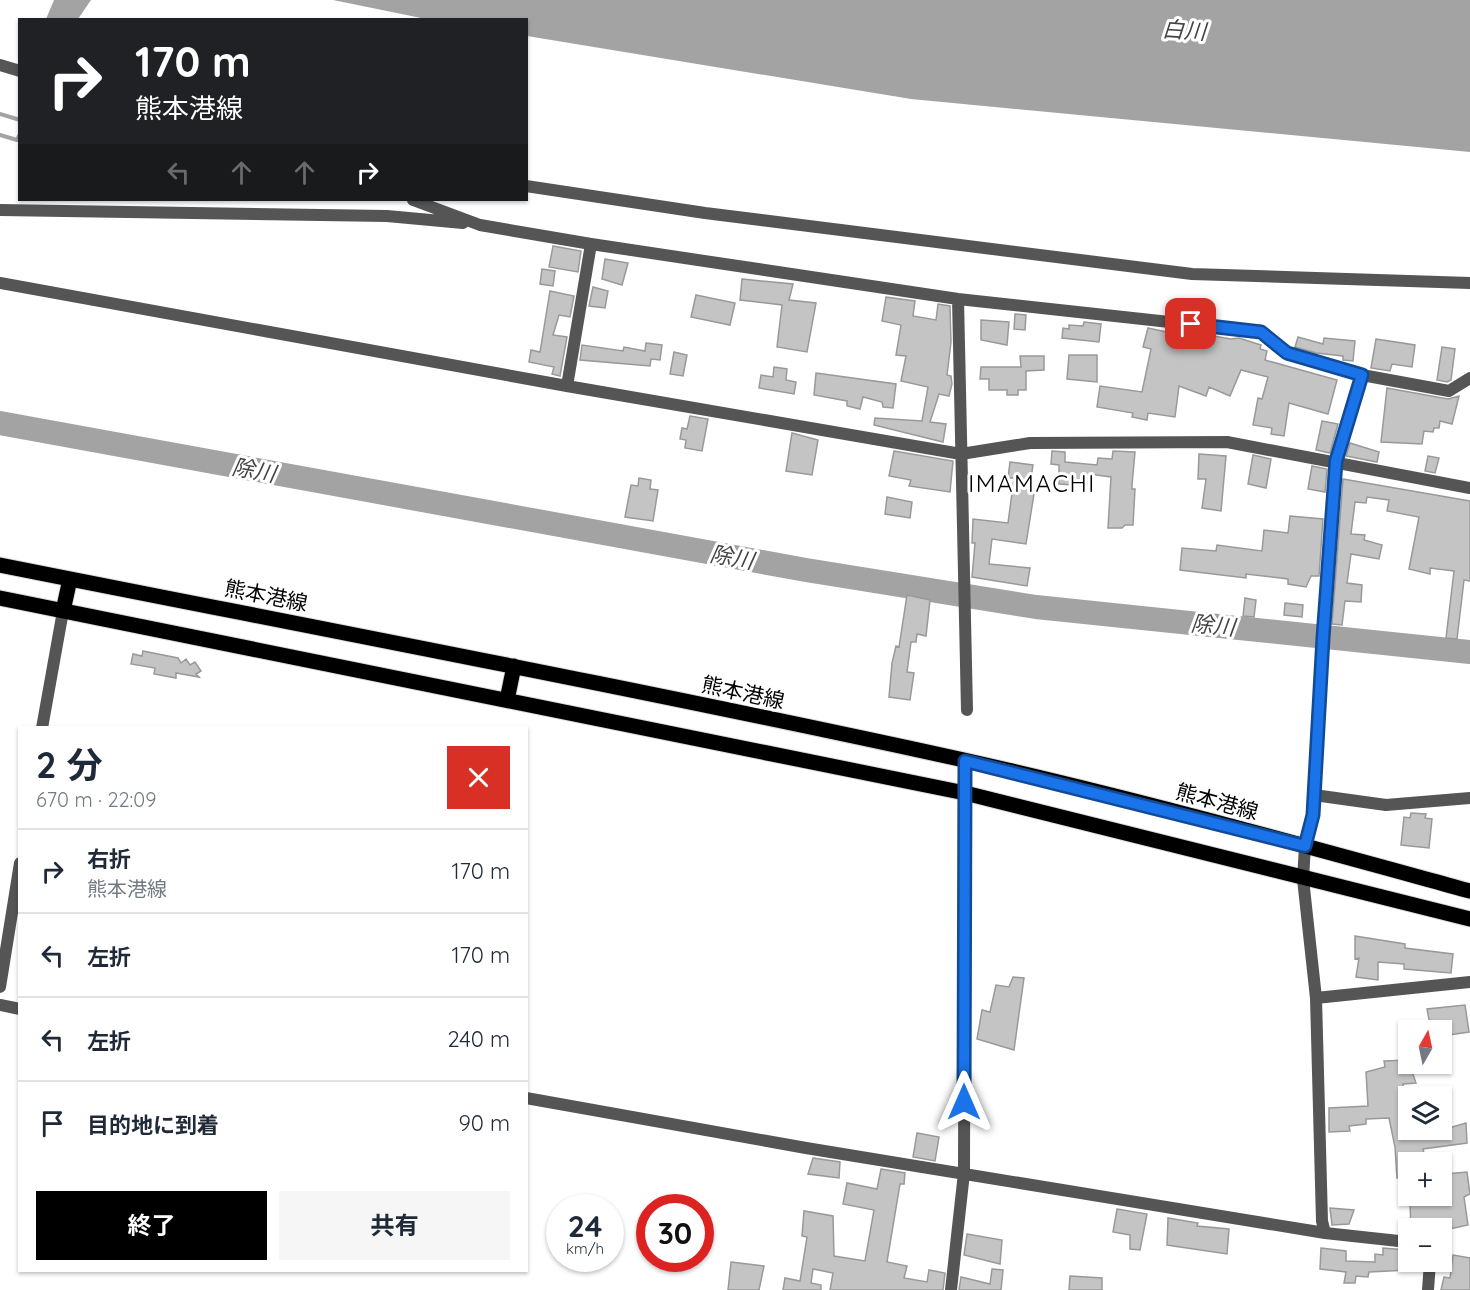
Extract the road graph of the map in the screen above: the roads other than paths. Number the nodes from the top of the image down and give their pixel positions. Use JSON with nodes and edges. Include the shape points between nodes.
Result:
{"nodes":[{"id":1,"x":0,"y":65,"type":"edge"},
{"id":2,"x":18,"y":70,"type":"edge"},
{"id":3,"x":528,"y":186,"type":"edge"},
{"id":4,"x":415,"y":201,"type":"edge"},
{"id":5,"x":0,"y":210,"type":"edge"},
{"id":6,"x":480,"y":225,"type":"junction"},
{"id":7,"x":591,"y":244,"type":"junction"},
{"id":8,"x":0,"y":283,"type":"edge"},
{"id":9,"x":1470,"y":283,"type":"edge"},
{"id":10,"x":958,"y":299,"type":"junction"},
{"id":11,"x":1362,"y":375,"type":"junction"},
{"id":12,"x":1470,"y":378,"type":"edge"},
{"id":13,"x":567,"y":386,"type":"junction"},
{"id":14,"x":961,"y":454,"type":"junction"},
{"id":15,"x":1336,"y":461,"type":"junction"},
{"id":16,"x":1470,"y":488,"type":"edge"},
{"id":17,"x":0,"y":565,"type":"edge"},
{"id":18,"x":70,"y":579,"type":"junction"},
{"id":19,"x":0,"y":598,"type":"edge"},
{"id":20,"x":63,"y":611,"type":"junction"},
{"id":21,"x":514,"y":666,"type":"junction"},
{"id":22,"x":507,"y":700,"type":"junction"},
{"id":23,"x":967,"y":710,"type":"dead end"},
{"id":24,"x":42,"y":726,"type":"edge"},
{"id":25,"x":965,"y":761,"type":"junction"},
{"id":26,"x":965,"y":793,"type":"junction"},
{"id":27,"x":1314,"y":795,"type":"junction"},
{"id":28,"x":1470,"y":798,"type":"edge"},
{"id":29,"x":1305,"y":846,"type":"junction"},
{"id":30,"x":18,"y":875,"type":"edge"},
{"id":31,"x":1303,"y":879,"type":"junction"},
{"id":32,"x":1470,"y":891,"type":"edge"},
{"id":33,"x":1470,"y":919,"type":"edge"},
{"id":34,"x":1470,"y":982,"type":"edge"},
{"id":35,"x":0,"y":987,"type":"edge"},
{"id":36,"x":1316,"y":998,"type":"junction"},
{"id":37,"x":0,"y":1005,"type":"edge"},
{"id":38,"x":18,"y":1009,"type":"edge"},
{"id":39,"x":528,"y":1098,"type":"edge"},
{"id":40,"x":964,"y":1173,"type":"junction"},
{"id":41,"x":1325,"y":1233,"type":"junction"},
{"id":42,"x":1398,"y":1241,"type":"edge"},
{"id":43,"x":1429,"y":1272,"type":"edge"},
{"id":44,"x":951,"y":1290,"type":"edge"},
{"id":45,"x":1428,"y":1290,"type":"edge"}],
"edges":[{"from":1,"to":2,"type":"street"},
{"from":3,"to":9,"type":"street","via":[[705,213],[1192,274]]},
{"from":4,"to":6,"type":"street"},
{"from":5,"to":6,"type":"street","via":[[387,216]]},
{"from":6,"to":7,"type":"street"},
{"from":7,"to":10,"type":"street"},
{"from":7,"to":13,"type":"street"},
{"from":8,"to":13,"type":"street"},
{"from":10,"to":11,"type":"street","via":[[1261,332],[1287,353]]},
{"from":10,"to":14,"type":"street"},
{"from":11,"to":12,"type":"street","via":[[1449,391]]},
{"from":11,"to":15,"type":"street"},
{"from":13,"to":14,"type":"street"},
{"from":14,"to":15,"type":"street","via":[[1030,443],[1195,441],[1227,442]]},
{"from":14,"to":23,"type":"street"},
{"from":15,"to":16,"type":"street"},
{"from":15,"to":27,"type":"street"},
{"from":17,"to":18,"type":"main road","name":"熊本港線"},
{"from":18,"to":20,"type":"main road"},
{"from":18,"to":21,"type":"main road","name":"熊本港線"},
{"from":19,"to":20,"type":"main road"},
{"from":20,"to":22,"type":"main road"},
{"from":20,"to":24,"type":"street"},
{"from":21,"to":22,"type":"main road"},
{"from":21,"to":25,"type":"main road","name":"熊本港線"},
{"from":22,"to":26,"type":"main road"},
{"from":25,"to":26,"type":"street"},
{"from":25,"to":29,"type":"main road","name":"熊本港線"},
{"from":26,"to":31,"type":"main road"},
{"from":26,"to":40,"type":"street"},
{"from":27,"to":28,"type":"street","via":[[1386,805]]},
{"from":27,"to":29,"type":"street"},
{"from":29,"to":31,"type":"street"},
{"from":29,"to":32,"type":"main road","name":"熊本港線"},
{"from":30,"to":35,"type":"street"},
{"from":31,"to":33,"type":"main road"},
{"from":31,"to":36,"type":"street"},
{"from":34,"to":36,"type":"street"},
{"from":36,"to":41,"type":"street"},
{"from":37,"to":38,"type":"street"},
{"from":39,"to":40,"type":"street"},
{"from":40,"to":41,"type":"street"},
{"from":40,"to":44,"type":"street"},
{"from":41,"to":42,"type":"street"},
{"from":43,"to":45,"type":"street"}]}
